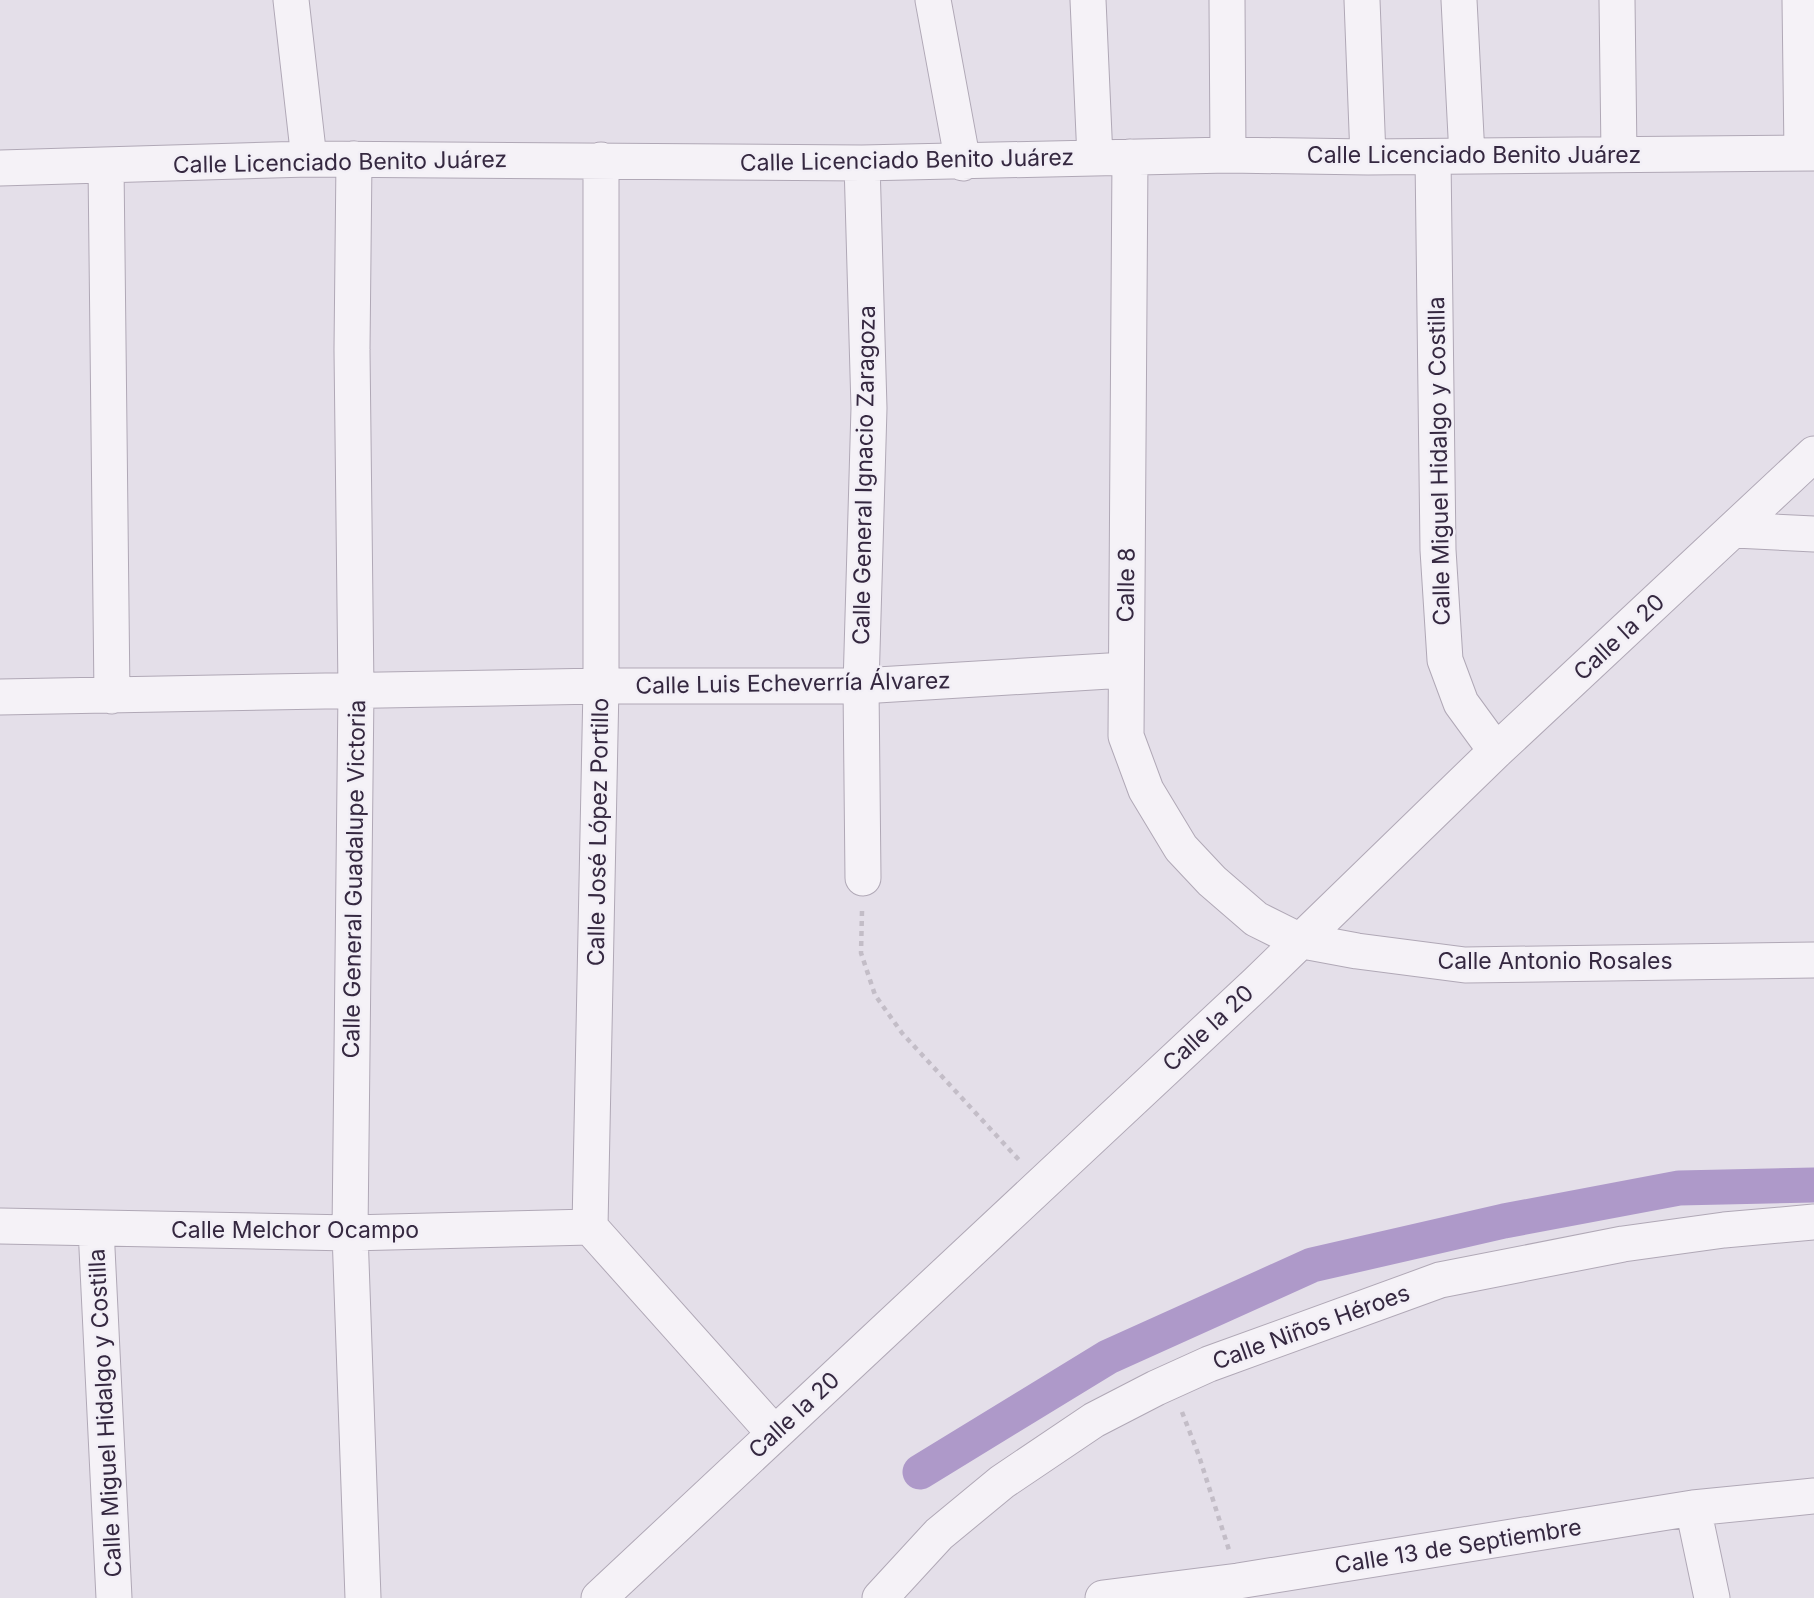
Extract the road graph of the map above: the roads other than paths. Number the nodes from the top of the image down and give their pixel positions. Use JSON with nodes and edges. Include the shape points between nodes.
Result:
{"nodes":[{"id":1,"x":291,"y":0,"type":"edge"},
{"id":2,"x":933,"y":0,"type":"edge"},
{"id":3,"x":1088,"y":0,"type":"edge"},
{"id":4,"x":1227,"y":0,"type":"edge"},
{"id":5,"x":1362,"y":0,"type":"edge"},
{"id":6,"x":1459,"y":0,"type":"edge"},
{"id":7,"x":1617,"y":0,"type":"edge"},
{"id":8,"x":1800,"y":0,"type":"edge"},
{"id":9,"x":1808,"y":153,"type":"edge"},
{"id":10,"x":1619,"y":154,"type":"junction"},
{"id":11,"x":1228,"y":155,"type":"junction"},
{"id":12,"x":1467,"y":156,"type":"junction"},
{"id":13,"x":1130,"y":157,"type":"junction"},
{"id":14,"x":1368,"y":157,"type":"junction"},
{"id":15,"x":1433,"y":157,"type":"junction"},
{"id":16,"x":1095,"y":158,"type":"junction"},
{"id":17,"x":309,"y":159,"type":"junction"},
{"id":18,"x":354,"y":159,"type":"junction"},
{"id":19,"x":601,"y":160,"type":"junction"},
{"id":20,"x":862,"y":163,"type":"junction"},
{"id":21,"x":963,"y":163,"type":"junction"},
{"id":22,"x":106,"y":165,"type":"junction"},
{"id":23,"x":0,"y":167,"type":"edge"},
{"id":24,"x":1814,"y":454,"type":"edge"},
{"id":25,"x":1735,"y":530,"type":"junction"},
{"id":26,"x":1814,"y":534,"type":"edge"},
{"id":27,"x":1125,"y":670,"type":"junction"},
{"id":28,"x":601,"y":686,"type":"junction"},
{"id":29,"x":861,"y":686,"type":"junction"},
{"id":30,"x":356,"y":690,"type":"junction"},
{"id":31,"x":112,"y":696,"type":"junction"},
{"id":32,"x":0,"y":697,"type":"edge"},
{"id":33,"x":1496,"y":751,"type":"junction"},
{"id":34,"x":863,"y":878,"type":"road end"},
{"id":35,"x":1298,"y":940,"type":"junction"},
{"id":36,"x":1814,"y":960,"type":"edge"},
{"id":37,"x":1814,"y":1222,"type":"edge"},
{"id":38,"x":0,"y":1226,"type":"edge"},
{"id":39,"x":590,"y":1227,"type":"junction"},
{"id":40,"x":96,"y":1228,"type":"junction"},
{"id":41,"x":350,"y":1233,"type":"junction"},
{"id":42,"x":774,"y":1433,"type":"junction"},
{"id":43,"x":1814,"y":1496,"type":"edge"},
{"id":44,"x":1693,"y":1508,"type":"junction"},
{"id":45,"x":114,"y":1598,"type":"edge"},
{"id":46,"x":363,"y":1598,"type":"edge"},
{"id":47,"x":599,"y":1598,"type":"edge"},
{"id":48,"x":880,"y":1598,"type":"edge"},
{"id":49,"x":1102,"y":1598,"type":"edge"},
{"id":50,"x":1712,"y":1598,"type":"edge"}],
"edges":[{"from":1,"to":17,"type":"street"},
{"from":2,"to":21,"type":"street"},
{"from":3,"to":16,"type":"street"},
{"from":4,"to":11,"type":"street"},
{"from":5,"to":14,"type":"street"},
{"from":6,"to":12,"type":"street"},
{"from":7,"to":10,"type":"street"},
{"from":8,"to":9,"type":"street"},
{"from":9,"to":10,"type":"street","name":"Calle Licenciado Benito Juárez"},
{"from":10,"to":12,"type":"street","name":"Calle Licenciado Benito Juárez"},
{"from":11,"to":13,"type":"street","name":"Calle Licenciado Benito Juárez"},
{"from":11,"to":14,"type":"street","name":"Calle Licenciado Benito Juárez"},
{"from":12,"to":15,"type":"street","name":"Calle Licenciado Benito Juárez"},
{"from":13,"to":16,"type":"street","name":"Calle Licenciado Benito Juárez"},
{"from":13,"to":27,"type":"street","name":"Calle 8"},
{"from":14,"to":15,"type":"street","name":"Calle Licenciado Benito Juárez"},
{"from":15,"to":33,"type":"street","name":"Calle Miguel Hidalgo y Costilla","via":[[1438,550],[1445,660],[1461,703]]},
{"from":16,"to":21,"type":"street","name":"Calle Licenciado Benito Juárez"},
{"from":17,"to":18,"type":"street","name":"Calle Licenciado Benito Juárez"},
{"from":17,"to":22,"type":"street","name":"Calle Licenciado Benito Juárez"},
{"from":18,"to":19,"type":"street","name":"Calle Licenciado Benito Juárez"},
{"from":18,"to":30,"type":"street","name":"Calle General Guadalupe Victoria"},
{"from":19,"to":20,"type":"street","name":"Calle Licenciado Benito Juárez"},
{"from":19,"to":28,"type":"street","name":"Calle José López Portillo"},
{"from":20,"to":21,"type":"street","name":"Calle Licenciado Benito Juárez"},
{"from":20,"to":29,"type":"street","name":"Calle General Ignacio Zaragoza","via":[[869,408]]},
{"from":22,"to":23,"type":"street","name":"Calle Licenciado Benito Juárez"},
{"from":22,"to":31,"type":"street"},
{"from":24,"to":25,"type":"street","name":"Calle la 20"},
{"from":25,"to":26,"type":"street"},
{"from":25,"to":33,"type":"street","name":"Calle la 20"},
{"from":27,"to":29,"type":"street","name":"Calle Luis Echeverría Álvarez"},
{"from":27,"to":35,"type":"street","name":"Calle 8","via":[[1126,736],[1146,790],[1181,848],[1256,919]]},
{"from":28,"to":29,"type":"street","name":"Calle Luis Echeverría Álvarez"},
{"from":28,"to":30,"type":"street","name":"Calle Luis Echeverría Álvarez"},
{"from":28,"to":39,"type":"street","name":"Calle José López Portillo"},
{"from":29,"to":34,"type":"street","name":"Calle General Ignacio Zaragoza"},
{"from":30,"to":31,"type":"street","name":"Calle Luis Echeverría Álvarez"},
{"from":30,"to":41,"type":"street","name":"Calle General Guadalupe Victoria"},
{"from":31,"to":32,"type":"street","name":"Calle Luis Echeverría Álvarez"},
{"from":33,"to":35,"type":"street","name":"Calle la 20"},
{"from":35,"to":36,"type":"street","name":"Calle Antonio Rosales","via":[[1465,965]]},
{"from":35,"to":42,"type":"street","name":"Calle la 20"},
{"from":37,"to":48,"type":"street","name":"Calle Niños Héroes","via":[[1623,1244],[1440,1280],[1259,1345],[1170,1381],[1094,1420],[1002,1482],[939,1534]]},
{"from":38,"to":40,"type":"street","name":"Calle Melchor Ocampo"},
{"from":39,"to":41,"type":"street","name":"Calle Melchor Ocampo"},
{"from":39,"to":42,"type":"street"},
{"from":40,"to":41,"type":"street","name":"Calle Melchor Ocampo"},
{"from":40,"to":45,"type":"street","name":"Calle Miguel Hidalgo y Costilla"},
{"from":41,"to":46,"type":"street","name":"Calle General Guadalupe Victoria"},
{"from":42,"to":47,"type":"street","name":"Calle la 20"},
{"from":43,"to":44,"type":"street","name":"Calle 13 de Septiembre"},
{"from":44,"to":49,"type":"street","name":"Calle 13 de Septiembre","via":[[1238,1581]]},
{"from":44,"to":50,"type":"street"}]}
